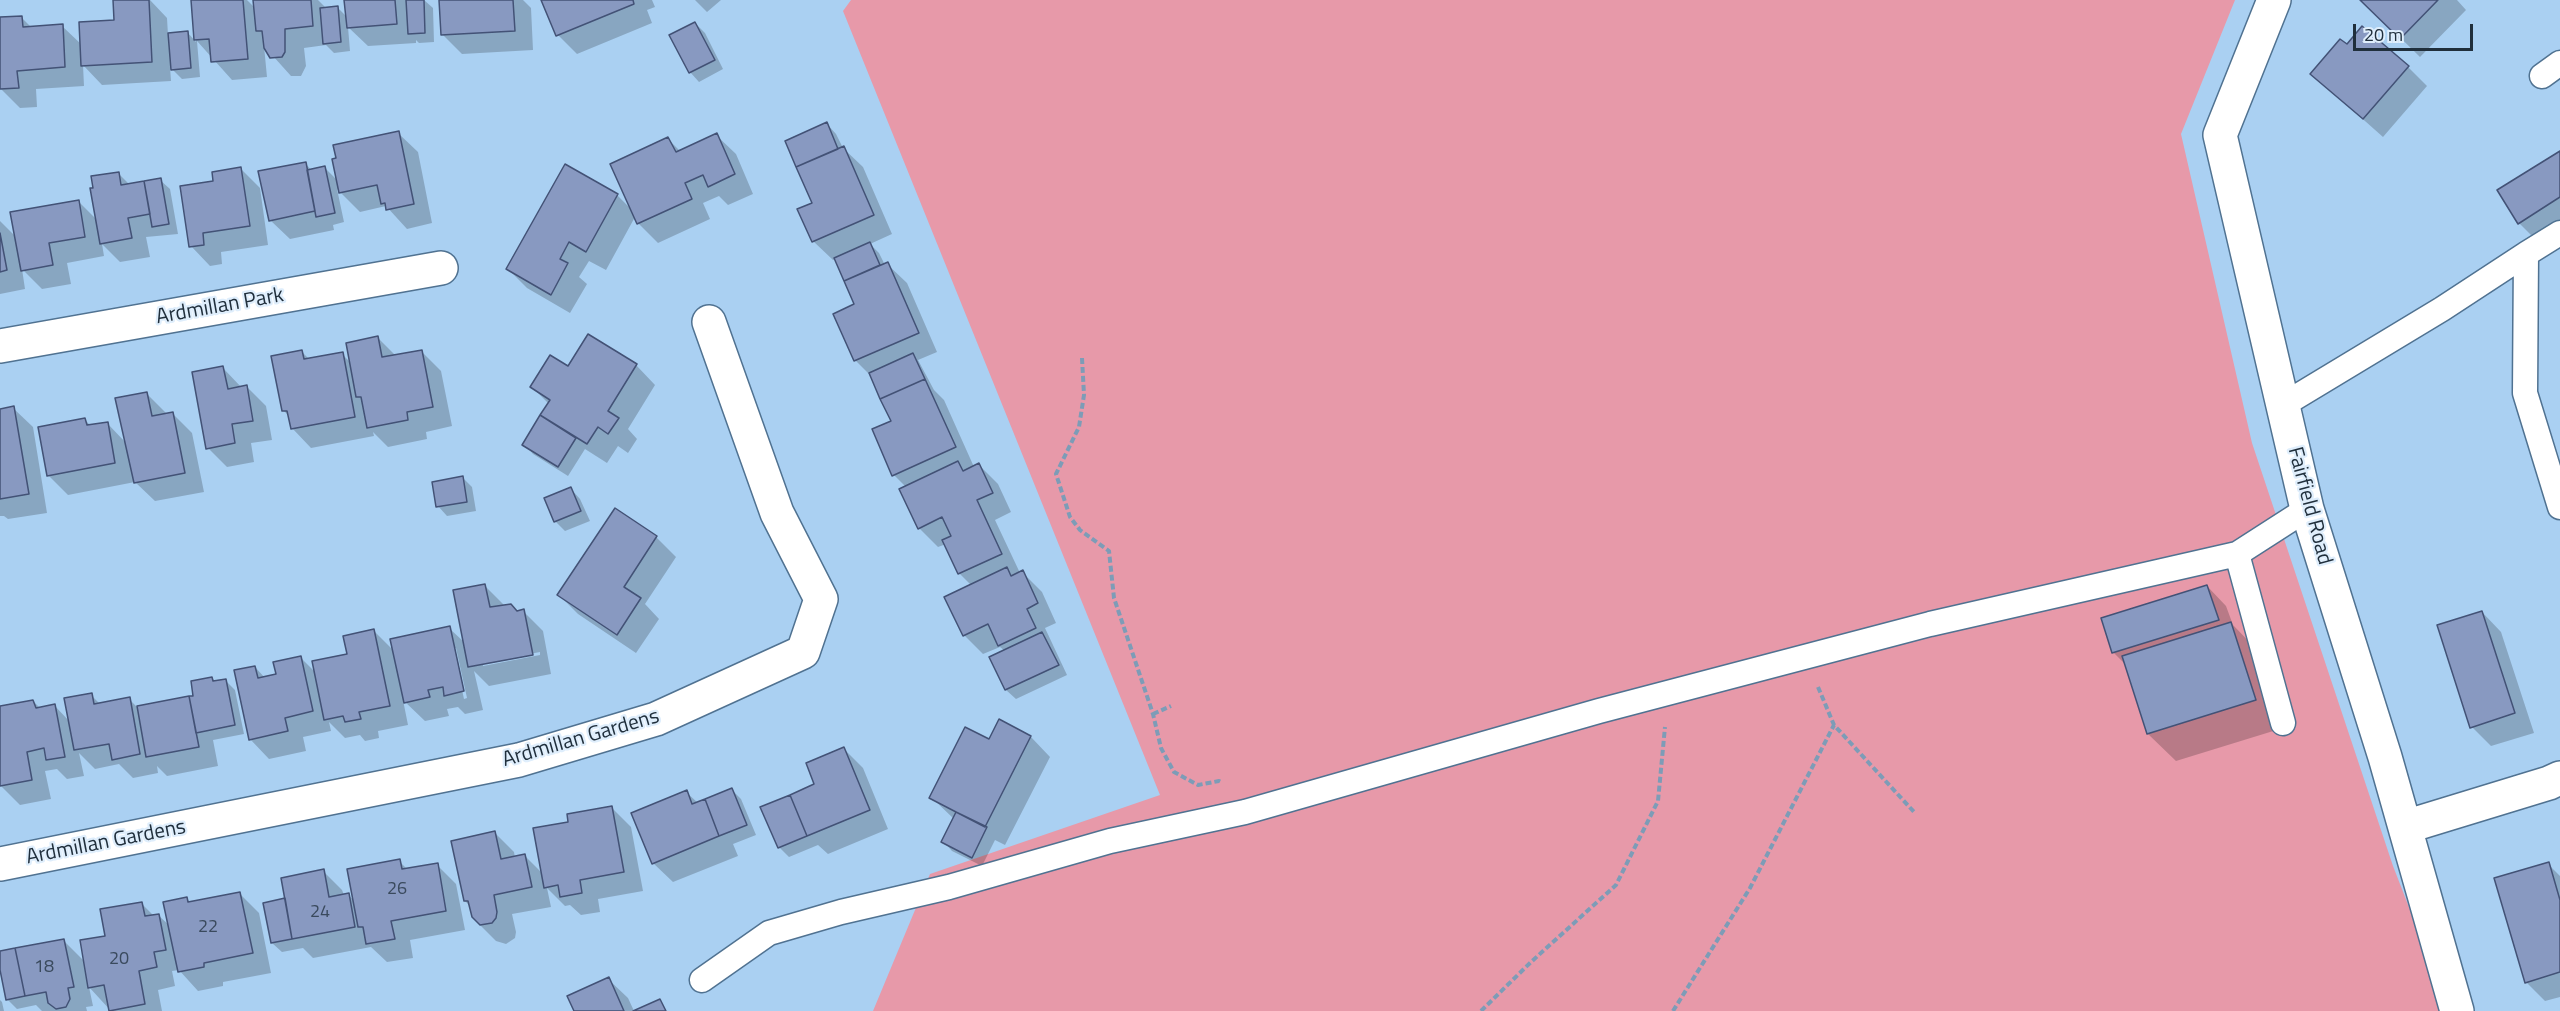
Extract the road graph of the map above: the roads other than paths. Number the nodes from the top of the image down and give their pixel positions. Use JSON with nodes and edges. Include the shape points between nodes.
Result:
{"nodes":[{"id":1,"x":2274,"y":0,"type":"edge"},
{"id":2,"x":2560,"y":233,"type":"edge"},
{"id":3,"x":2526,"y":254,"type":"junction"},
{"id":4,"x":441,"y":268,"type":"dead end"},
{"id":5,"x":709,"y":322,"type":"dead end"},
{"id":6,"x":0,"y":346,"type":"edge"},
{"id":7,"x":2283,"y":405,"type":"junction"},
{"id":8,"x":2560,"y":507,"type":"edge"},
{"id":9,"x":2307,"y":509,"type":"junction"},
{"id":10,"x":2237,"y":554,"type":"junction"},
{"id":11,"x":2283,"y":723,"type":"dead end"},
{"id":12,"x":2560,"y":778,"type":"edge"},
{"id":13,"x":2405,"y":827,"type":"junction"},
{"id":14,"x":0,"y":864,"type":"edge"},
{"id":15,"x":702,"y":980,"type":"dead end"},
{"id":16,"x":2457,"y":1011,"type":"edge"}],
"edges":[{"from":1,"to":7,"type":"street","name":"Fairfield Road","via":[[2220,135]]},
{"from":2,"to":3,"type":"lane"},
{"from":3,"to":7,"type":"lane"},
{"from":3,"to":8,"type":"lane","via":[[2525,393]]},
{"from":4,"to":6,"type":"street","name":"Ardmillan Park"},
{"from":5,"to":14,"type":"street","name":"Ardmillan Gardens","via":[[777,513],[820,599],[803,652],[656,719],[519,760]]},
{"from":7,"to":9,"type":"street","name":"Fairfield Road"},
{"from":9,"to":10,"type":"lane"},
{"from":9,"to":13,"type":"street","name":"Fairfield Road"},
{"from":10,"to":11,"type":"lane"},
{"from":10,"to":15,"type":"lane","via":[[1930,624],[1236,814],[1110,841],[949,887],[841,912],[769,933]]},
{"from":12,"to":13,"type":"street"},
{"from":13,"to":16,"type":"street","name":"Fairfield Road"}]}
